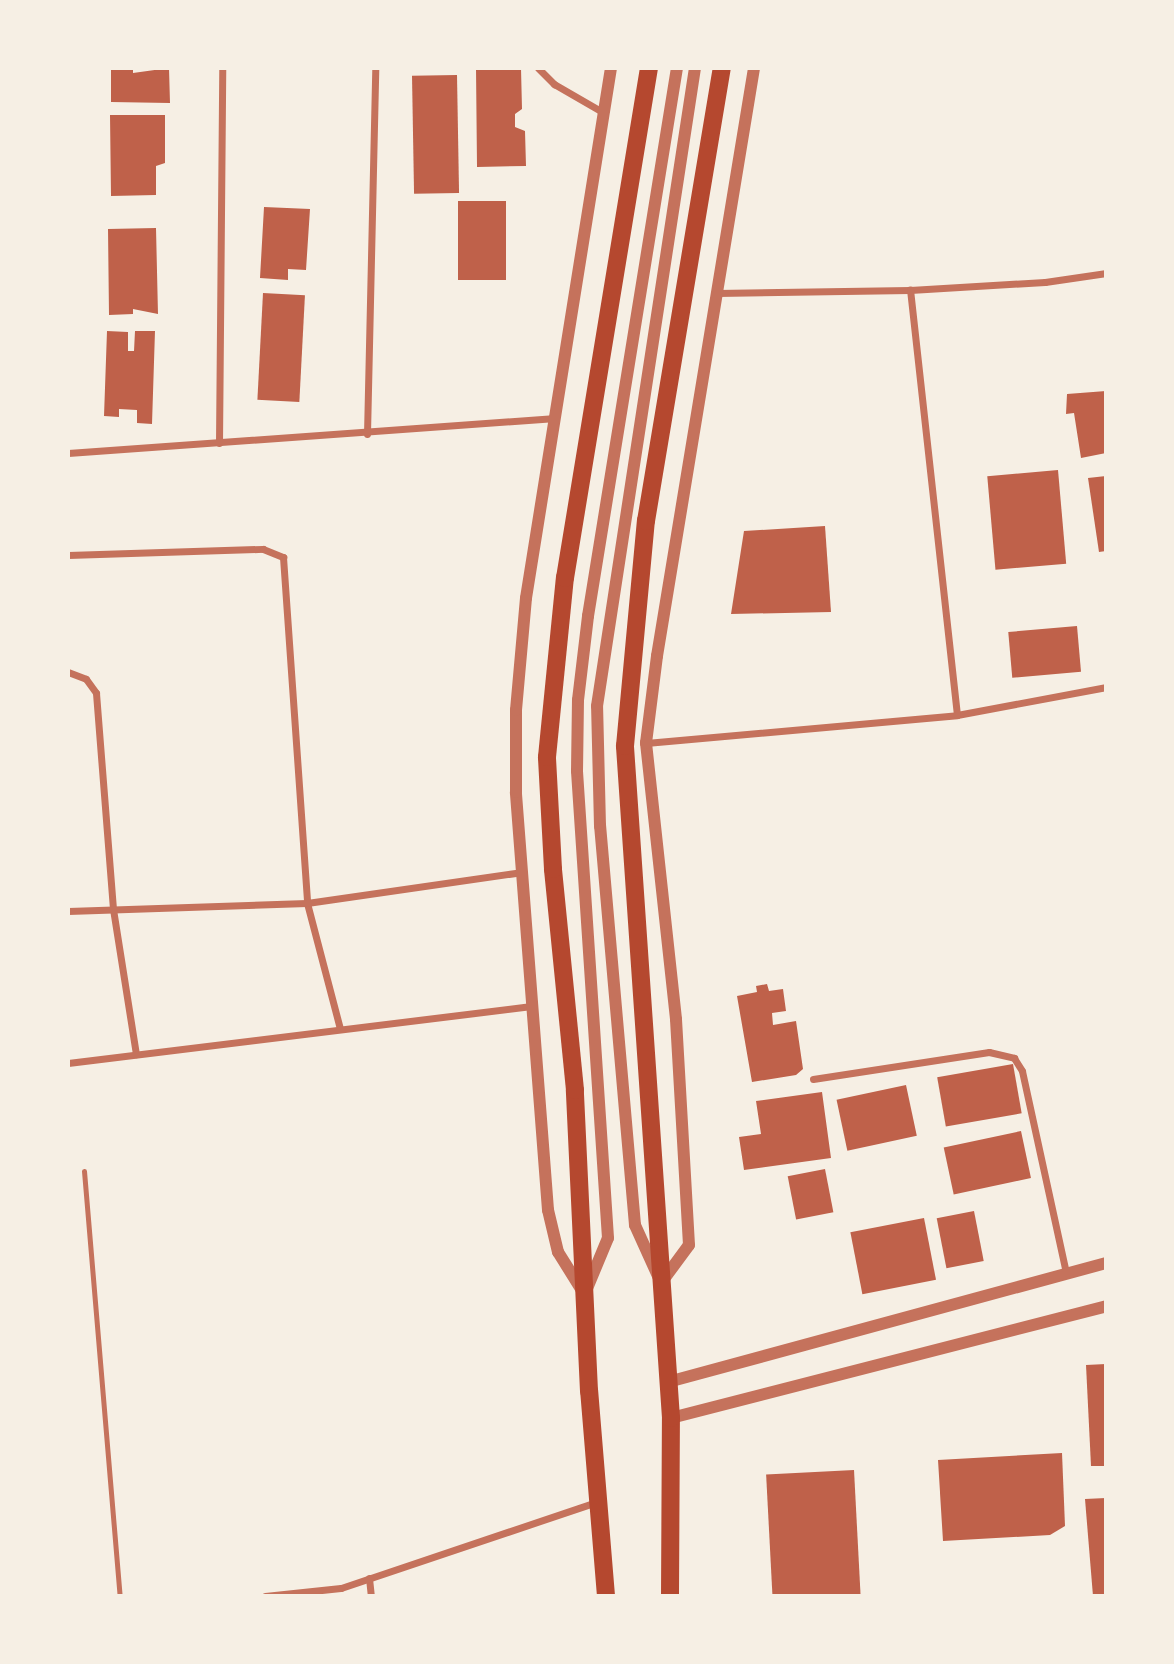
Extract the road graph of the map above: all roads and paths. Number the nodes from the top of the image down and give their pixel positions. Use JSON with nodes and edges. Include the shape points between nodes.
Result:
{"nodes":[{"id":1,"x":222,"y":68,"type":"edge"},
{"id":2,"x":375,"y":68,"type":"edge"},
{"id":3,"x":538,"y":68,"type":"edge"},
{"id":4,"x":611,"y":68,"type":"edge"},
{"id":5,"x":649,"y":68,"type":"edge"},
{"id":6,"x":677,"y":68,"type":"edge"},
{"id":7,"x":695,"y":68,"type":"edge"},
{"id":8,"x":722,"y":68,"type":"edge"},
{"id":9,"x":754,"y":68,"type":"edge"},
{"id":10,"x":604,"y":113,"type":"junction"},
{"id":11,"x":1106,"y":273,"type":"edge"},
{"id":12,"x":910,"y":290,"type":"junction"},
{"id":13,"x":716,"y":293,"type":"junction"},
{"id":14,"x":558,"y":418,"type":"junction"},
{"id":15,"x":367,"y":434,"type":"junction"},
{"id":16,"x":219,"y":443,"type":"junction"},
{"id":17,"x":68,"y":453,"type":"edge"},
{"id":18,"x":68,"y":555,"type":"edge"},
{"id":19,"x":68,"y":672,"type":"edge"},
{"id":20,"x":1106,"y":687,"type":"edge"},
{"id":21,"x":957,"y":715,"type":"junction"},
{"id":22,"x":646,"y":743,"type":"junction"},
{"id":23,"x":521,"y":872,"type":"junction"},
{"id":24,"x":307,"y":903,"type":"junction"},
{"id":25,"x":113,"y":909,"type":"junction"},
{"id":26,"x":68,"y":911,"type":"edge"},
{"id":27,"x":532,"y":1006,"type":"junction"},
{"id":28,"x":340,"y":1029,"type":"junction"},
{"id":29,"x":136,"y":1054,"type":"junction"},
{"id":30,"x":68,"y":1063,"type":"edge"},
{"id":31,"x":813,"y":1079,"type":"dead end"},
{"id":32,"x":84,"y":1171,"type":"dead end"},
{"id":33,"x":1106,"y":1263,"type":"edge"},
{"id":34,"x":1066,"y":1273,"type":"junction"},
{"id":35,"x":661,"y":1284,"type":"junction"},
{"id":36,"x":585,"y":1295,"type":"junction"},
{"id":37,"x":1106,"y":1306,"type":"edge"},
{"id":38,"x":668,"y":1382,"type":"junction"},
{"id":39,"x":671,"y":1418,"type":"junction"},
{"id":40,"x":600,"y":1501,"type":"junction"},
{"id":41,"x":369,"y":1578,"type":"junction"},
{"id":42,"x":120,"y":1596,"type":"edge"},
{"id":43,"x":265,"y":1596,"type":"edge"},
{"id":44,"x":371,"y":1596,"type":"edge"},
{"id":45,"x":606,"y":1596,"type":"edge"},
{"id":46,"x":670,"y":1596,"type":"edge"}],
"edges":[{"from":1,"to":16,"type":"street"},
{"from":2,"to":15,"type":"street"},
{"from":3,"to":10,"type":"street","via":[[554,84]]},
{"from":4,"to":10,"type":"street"},
{"from":5,"to":36,"type":"main road","via":[[565,578],[547,757]]},
{"from":6,"to":36,"type":"street","via":[[578,700],[577,771],[608,1238]]},
{"from":7,"to":35,"type":"street","via":[[597,706],[600,826],[635,1225]]},
{"from":8,"to":35,"type":"main road","via":[[646,520],[625,746]]},
{"from":9,"to":13,"type":"street"},
{"from":10,"to":14,"type":"street"},
{"from":11,"to":12,"type":"street","via":[[1045,282]]},
{"from":12,"to":13,"type":"street"},
{"from":12,"to":21,"type":"street"},
{"from":13,"to":22,"type":"street"},
{"from":14,"to":15,"type":"street"},
{"from":14,"to":23,"type":"street","via":[[526,598],[516,710]]},
{"from":15,"to":16,"type":"street"},
{"from":16,"to":17,"type":"street"},
{"from":18,"to":24,"type":"street","via":[[263,549],[283,557]]},
{"from":19,"to":25,"type":"street","via":[[86,679],[96,693]]},
{"from":20,"to":21,"type":"street"},
{"from":21,"to":22,"type":"street"},
{"from":22,"to":35,"type":"street","via":[[676,1019],[689,1245]]},
{"from":23,"to":24,"type":"street"},
{"from":23,"to":27,"type":"street"},
{"from":24,"to":25,"type":"street"},
{"from":24,"to":28,"type":"street"},
{"from":25,"to":26,"type":"street"},
{"from":25,"to":29,"type":"street"},
{"from":27,"to":28,"type":"street"},
{"from":27,"to":36,"type":"street","via":[[548,1210],[558,1252]]},
{"from":28,"to":29,"type":"street"},
{"from":29,"to":30,"type":"street"},
{"from":31,"to":34,"type":"street","via":[[989,1052],[1014,1058],[1022,1072]]},
{"from":32,"to":42,"type":"lane"},
{"from":33,"to":34,"type":"street"},
{"from":34,"to":38,"type":"street"},
{"from":35,"to":38,"type":"main road"},
{"from":36,"to":40,"type":"main road"},
{"from":37,"to":39,"type":"street"},
{"from":38,"to":39,"type":"main road"},
{"from":39,"to":46,"type":"main road"},
{"from":40,"to":41,"type":"street"},
{"from":40,"to":45,"type":"main road"},
{"from":41,"to":43,"type":"street","via":[[341,1588]]},
{"from":41,"to":44,"type":"street"}]}
